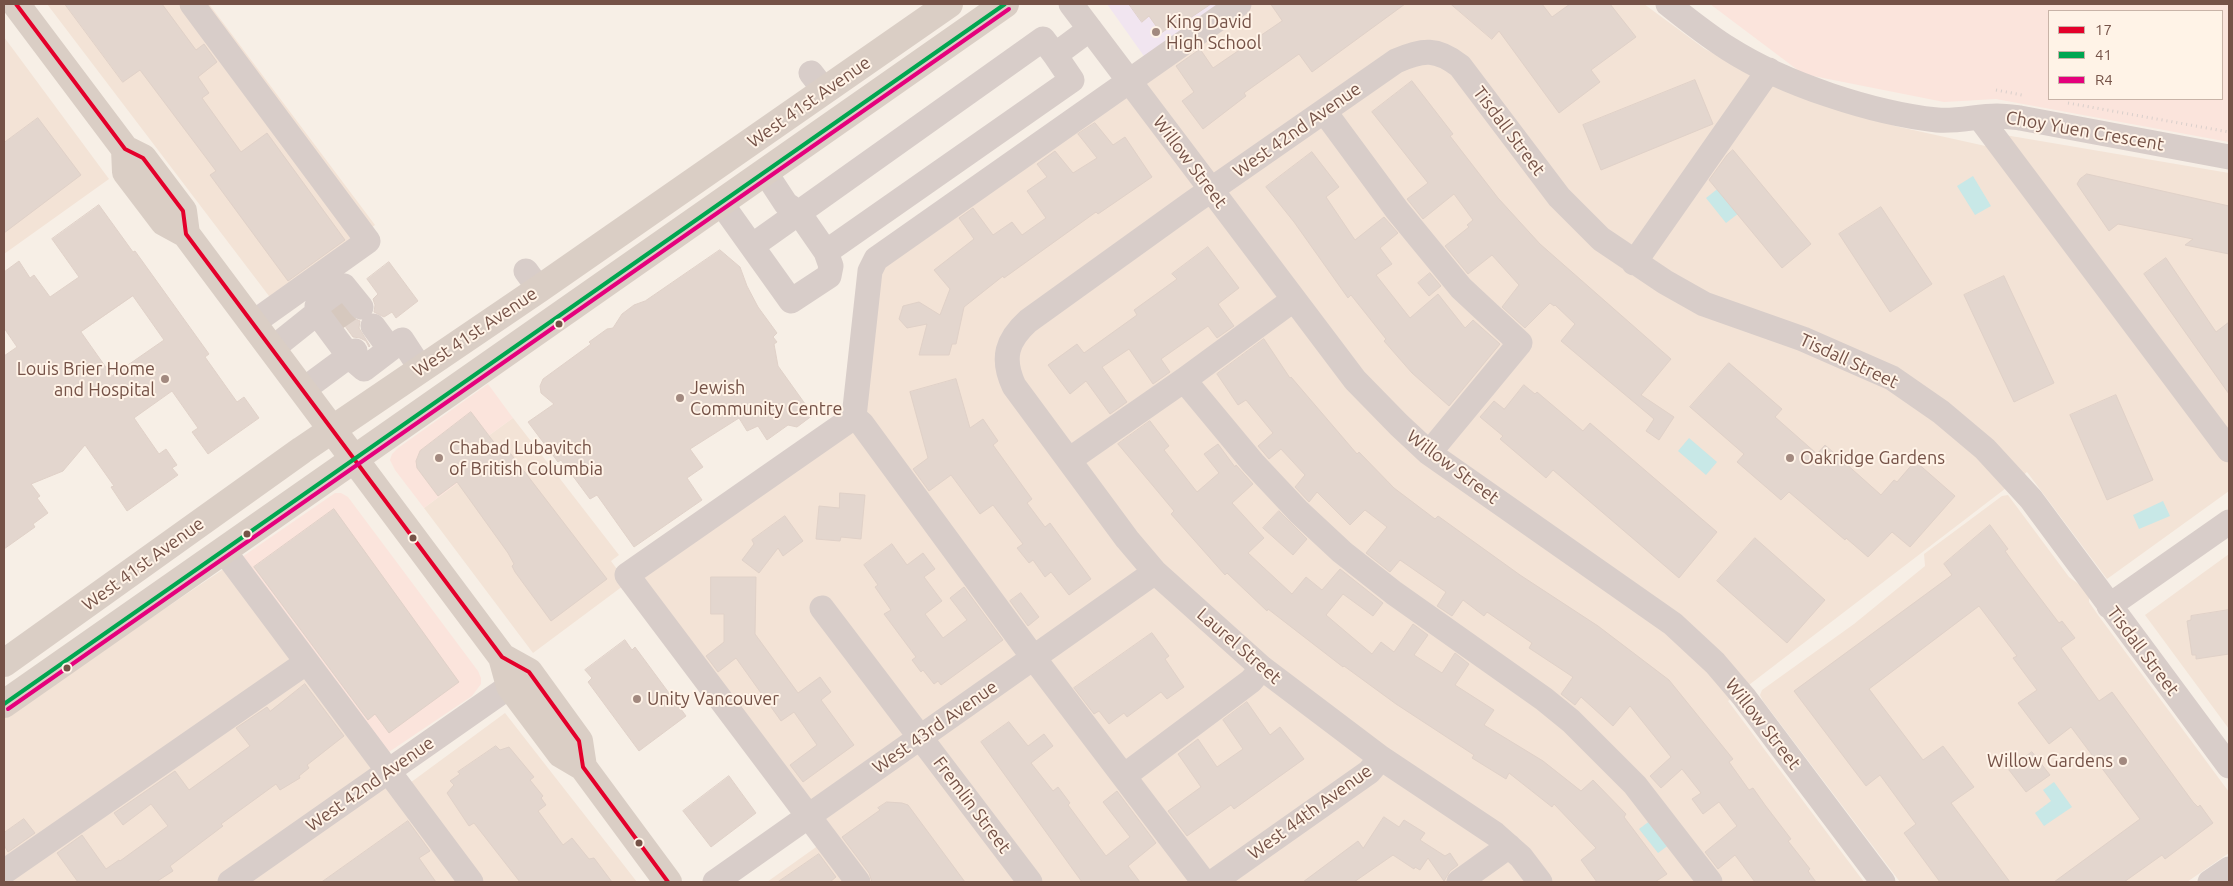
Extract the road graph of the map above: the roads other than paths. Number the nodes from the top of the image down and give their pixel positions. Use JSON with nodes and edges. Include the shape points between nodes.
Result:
{"nodes":[{"id":1,"x":16,"y":4,"type":"edge"},
{"id":2,"x":192,"y":4,"type":"edge"},
{"id":3,"x":949,"y":4,"type":"edge"},
{"id":4,"x":1005,"y":4,"type":"edge"},
{"id":5,"x":1071,"y":4,"type":"edge"},
{"id":6,"x":1240,"y":4,"type":"edge"},
{"id":7,"x":1668,"y":4,"type":"edge"},
{"id":8,"x":1090,"y":29,"type":"junction"},
{"id":9,"x":1431,"y":52,"type":"joint"},
{"id":10,"x":1055,"y":55,"type":"junction"},
{"id":11,"x":1770,"y":70,"type":"junction"},
{"id":12,"x":818,"y":82,"type":"junction"},
{"id":13,"x":1130,"y":82,"type":"junction"},
{"id":14,"x":1324,"y":111,"type":"junction"},
{"id":15,"x":843,"y":117,"type":"junction"},
{"id":16,"x":1980,"y":118,"type":"junction"},
{"id":17,"x":2229,"y":157,"type":"edge"},
{"id":18,"x":766,"y":172,"type":"junction"},
{"id":19,"x":1211,"y":190,"type":"junction"},
{"id":20,"x":721,"y":203,"type":"junction"},
{"id":21,"x":799,"y":212,"type":"junction"},
{"id":22,"x":752,"y":246,"type":"junction"},
{"id":23,"x":826,"y":252,"type":"junction"},
{"id":24,"x":1634,"y":262,"type":"junction"},
{"id":25,"x":533,"y":280,"type":"junction"},
{"id":26,"x":1293,"y":300,"type":"junction"},
{"id":27,"x":558,"y":316,"type":"junction"},
{"id":28,"x":253,"y":323,"type":"junction"},
{"id":29,"x":355,"y":328,"type":"junction"},
{"id":30,"x":272,"y":348,"type":"junction"},
{"id":31,"x":1007,"y":350,"type":"joint"},
{"id":32,"x":421,"y":369,"type":"junction"},
{"id":33,"x":1184,"y":380,"type":"junction"},
{"id":34,"x":303,"y":390,"type":"junction"},
{"id":35,"x":854,"y":418,"type":"junction"},
{"id":36,"x":333,"y":430,"type":"junction"},
{"id":37,"x":2229,"y":450,"type":"edge"},
{"id":38,"x":1429,"y":453,"type":"junction"},
{"id":39,"x":355,"y":459,"type":"junction"},
{"id":40,"x":1069,"y":460,"type":"junction"},
{"id":41,"x":2229,"y":522,"type":"edge"},
{"id":42,"x":224,"y":551,"type":"junction"},
{"id":43,"x":1154,"y":572,"type":"junction"},
{"id":44,"x":2109,"y":606,"type":"junction"},
{"id":45,"x":822,"y":608,"type":"dead end"},
{"id":46,"x":502,"y":657,"type":"junction"},
{"id":47,"x":1033,"y":657,"type":"junction"},
{"id":48,"x":307,"y":662,"type":"junction"},
{"id":49,"x":4,"y":663,"type":"edge"},
{"id":50,"x":1262,"y":668,"type":"junction"},
{"id":51,"x":510,"y":686,"type":"junction"},
{"id":52,"x":4,"y":704,"type":"edge"},
{"id":53,"x":920,"y":736,"type":"junction"},
{"id":54,"x":1381,"y":758,"type":"junction"},
{"id":55,"x":2229,"y":766,"type":"edge"},
{"id":56,"x":583,"y":767,"type":"junction"},
{"id":57,"x":389,"y":771,"type":"junction"},
{"id":58,"x":1124,"y":776,"type":"junction"},
{"id":59,"x":809,"y":816,"type":"junction"},
{"id":60,"x":1509,"y":846,"type":"junction"},
{"id":61,"x":2229,"y":869,"type":"edge"},
{"id":62,"x":4,"y":872,"type":"edge"},
{"id":63,"x":230,"y":882,"type":"edge"},
{"id":64,"x":470,"y":882,"type":"edge"},
{"id":65,"x":668,"y":882,"type":"edge"},
{"id":66,"x":715,"y":882,"type":"edge"},
{"id":67,"x":858,"y":882,"type":"edge"},
{"id":68,"x":1030,"y":882,"type":"edge"},
{"id":69,"x":1204,"y":882,"type":"edge"},
{"id":70,"x":1212,"y":882,"type":"edge"},
{"id":71,"x":1459,"y":882,"type":"edge"},
{"id":72,"x":1540,"y":882,"type":"edge"},
{"id":73,"x":1710,"y":882,"type":"edge"},
{"id":74,"x":1883,"y":882,"type":"edge"},
{"id":75,"x":2210,"y":882,"type":"edge"}],
"edges":[{"from":1,"to":28,"type":"main road","via":[[126,149],[126,172],[164,222],[186,234]]},
{"from":2,"to":28,"type":"street","via":[[368,241]]},
{"from":3,"to":12,"type":"main road","name":"West 41st Avenue"},
{"from":4,"to":15,"type":"main road","name":"West 41st Avenue"},
{"from":5,"to":8,"type":"street","name":"Willow Street"},
{"from":6,"to":13,"type":"street"},
{"from":7,"to":11,"type":"street","name":"Choy Yuen Crescent","via":[[1730,50]]},
{"from":8,"to":10,"type":"street"},
{"from":8,"to":13,"type":"street","name":"Willow Street"},
{"from":9,"to":14,"type":"street","name":"West 42nd Avenue","via":[[1414,53],[1396,61]]},
{"from":9,"to":24,"type":"street","name":"Tisdall Street","via":[[1445,54],[1460,66],[1559,197],[1601,239]]},
{"from":10,"to":21,"type":"street","via":[[1043,39]]},
{"from":10,"to":23,"type":"street","via":[[1072,80]]},
{"from":11,"to":16,"type":"street","name":"Choy Yuen Crescent","via":[[1827,94],[1889,112],[1937,120]]},
{"from":11,"to":24,"type":"street"},
{"from":12,"to":15,"type":"main road"},
{"from":12,"to":25,"type":"main road","name":"West 41st Avenue"},
{"from":13,"to":19,"type":"street","name":"Willow Street"},
{"from":13,"to":35,"type":"street","via":[[876,259],[870,271]]},
{"from":14,"to":19,"type":"street","name":"West 42nd Avenue"},
{"from":14,"to":38,"type":"street","via":[[1397,210],[1461,288],[1520,343]]},
{"from":15,"to":18,"type":"main road","name":"West 41st Avenue"},
{"from":16,"to":17,"type":"street","name":"Choy Yuen Crescent","via":[[2020,118]]},
{"from":16,"to":37,"type":"street"},
{"from":18,"to":20,"type":"main road","name":"West 41st Avenue"},
{"from":18,"to":21,"type":"street","via":[[786,204]]},
{"from":19,"to":26,"type":"street","name":"Willow Street"},
{"from":19,"to":31,"type":"street","name":"West 42nd Avenue","via":[[1028,320],[1015,333]]},
{"from":20,"to":22,"type":"street"},
{"from":20,"to":27,"type":"main road","name":"West 41st Avenue"},
{"from":21,"to":22,"type":"street"},
{"from":21,"to":23,"type":"street"},
{"from":22,"to":23,"type":"street","via":[[791,302],[829,276],[831,266]]},
{"from":24,"to":44,"type":"street","name":"Tisdall Street","via":[[1704,304],[1803,338],[1873,368],[1941,412],[2002,466],[2031,499]]},
{"from":25,"to":27,"type":"main road"},
{"from":25,"to":32,"type":"main road","name":"West 41st Avenue"},
{"from":26,"to":33,"type":"street"},
{"from":26,"to":38,"type":"street","name":"Willow Street","via":[[1355,380]]},
{"from":27,"to":39,"type":"main road","name":"West 41st Avenue"},
{"from":28,"to":30,"type":"main road"},
{"from":29,"to":30,"type":"street"},
{"from":29,"to":32,"type":"street","via":[[402,340]]},
{"from":29,"to":34,"type":"street"},
{"from":30,"to":34,"type":"main road"},
{"from":31,"to":40,"type":"street","name":"Laurel Street","via":[[1007,365],[1014,386]]},
{"from":32,"to":36,"type":"main road","name":"West 41st Avenue"},
{"from":33,"to":40,"type":"street"},
{"from":33,"to":73,"type":"street","via":[[1298,512],[1342,552],[1571,721],[1635,784]]},
{"from":34,"to":36,"type":"main road"},
{"from":35,"to":47,"type":"street","via":[[862,424]]},
{"from":35,"to":59,"type":"street","via":[[627,575]]},
{"from":36,"to":39,"type":"main road"},
{"from":36,"to":49,"type":"main road","name":"West 41st Avenue"},
{"from":38,"to":74,"type":"street","name":"Willow Street","via":[[1673,624],[1744,697]]},
{"from":39,"to":42,"type":"main road","name":"West 41st Avenue"},
{"from":39,"to":46,"type":"main road"},
{"from":40,"to":43,"type":"street","name":"Laurel Street"},
{"from":41,"to":44,"type":"street"},
{"from":42,"to":48,"type":"street"},
{"from":42,"to":52,"type":"main road","name":"West 41st Avenue"},
{"from":43,"to":47,"type":"street","name":"West 43rd Avenue"},
{"from":43,"to":50,"type":"street","name":"Laurel Street"},
{"from":44,"to":55,"type":"street","name":"Tisdall Street"},
{"from":45,"to":53,"type":"street","name":"Fremlin Street"},
{"from":46,"to":51,"type":"main road"},
{"from":46,"to":56,"type":"main road","via":[[528,672],[579,741]]},
{"from":47,"to":53,"type":"street","name":"West 43rd Avenue"},
{"from":47,"to":58,"type":"street"},
{"from":48,"to":57,"type":"street"},
{"from":48,"to":62,"type":"street"},
{"from":50,"to":54,"type":"street","name":"Laurel Street"},
{"from":50,"to":58,"type":"street","via":[[1251,681]]},
{"from":51,"to":56,"type":"main road","via":[[561,754]]},
{"from":51,"to":57,"type":"street","name":"West 42nd Avenue"},
{"from":53,"to":59,"type":"street","name":"West 43rd Avenue"},
{"from":53,"to":68,"type":"street","name":"Fremlin Street"},
{"from":54,"to":60,"type":"street","name":"Laurel Street"},
{"from":54,"to":70,"type":"street","name":"West 44th Avenue","via":[[1369,772]]},
{"from":56,"to":65,"type":"main road"},
{"from":57,"to":63,"type":"street","name":"West 42nd Avenue"},
{"from":57,"to":64,"type":"street"},
{"from":58,"to":69,"type":"street"},
{"from":59,"to":66,"type":"street","name":"West 43rd Avenue"},
{"from":59,"to":67,"type":"street"},
{"from":60,"to":71,"type":"street"},
{"from":60,"to":72,"type":"street","name":"Laurel Street"},
{"from":61,"to":75,"type":"street"}]}
